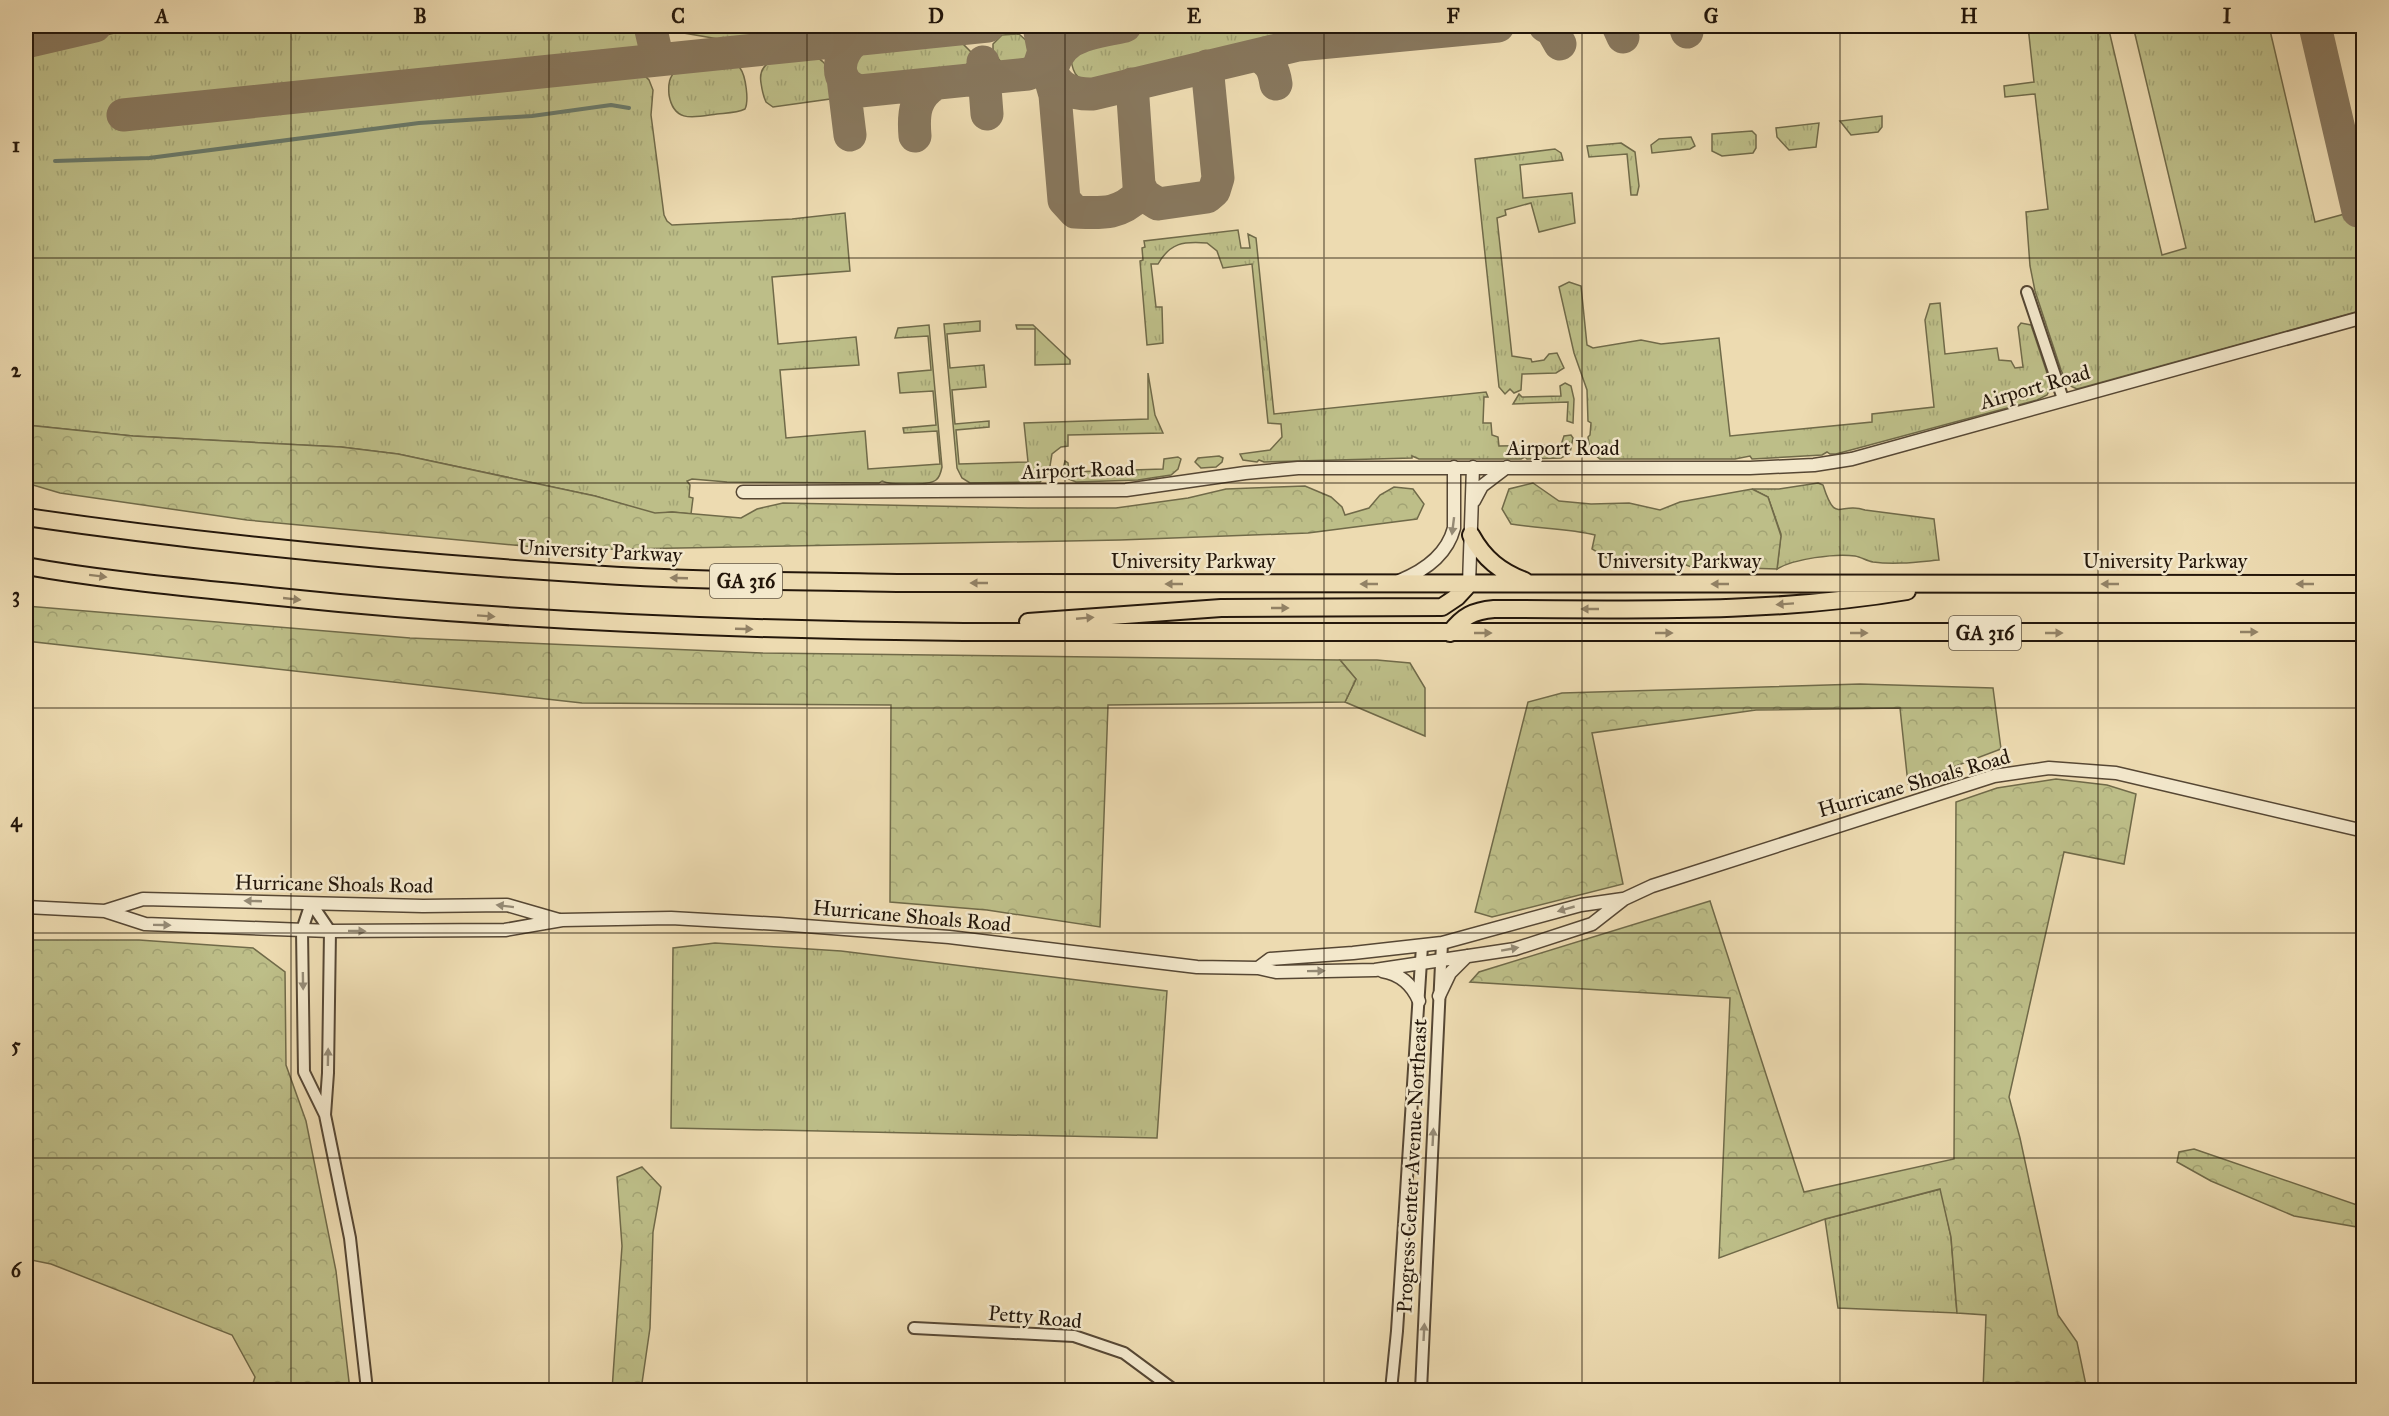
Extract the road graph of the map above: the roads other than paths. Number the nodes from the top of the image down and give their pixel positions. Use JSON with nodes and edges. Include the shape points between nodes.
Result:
{"nodes":[{"id":1,"x":2027,"y":292,"type":"dead end"},
{"id":2,"x":2364,"y":316,"type":"edge"},
{"id":3,"x":2063,"y":399,"type":"junction"},
{"id":4,"x":1454,"y":467,"type":"junction"},
{"id":5,"x":1473,"y":467,"type":"junction"},
{"id":6,"x":1507,"y":467,"type":"junction"},
{"id":7,"x":743,"y":492,"type":"dead end"},
{"id":8,"x":1472,"y":505,"type":"junction"},
{"id":9,"x":26,"y":517,"type":"edge"},
{"id":10,"x":1471,"y":536,"type":"junction"},
{"id":11,"x":30,"y":569,"type":"edge"},
{"id":12,"x":1947,"y":583,"type":"junction"},
{"id":13,"x":1392,"y":584,"type":"junction"},
{"id":14,"x":1469,"y":584,"type":"junction"},
{"id":15,"x":1532,"y":584,"type":"junction"},
{"id":16,"x":2364,"y":584,"type":"edge"},
{"id":17,"x":964,"y":632,"type":"junction"},
{"id":18,"x":2364,"y":632,"type":"edge"},
{"id":19,"x":1450,"y":633,"type":"junction"},
{"id":20,"x":2364,"y":831,"type":"edge"},
{"id":21,"x":1624,"y":898,"type":"junction"},
{"id":22,"x":311,"y":903,"type":"junction"},
{"id":23,"x":26,"y":907,"type":"edge"},
{"id":24,"x":105,"y":911,"type":"junction"},
{"id":25,"x":562,"y":920,"type":"junction"},
{"id":26,"x":302,"y":930,"type":"junction"},
{"id":27,"x":330,"y":931,"type":"junction"},
{"id":28,"x":1442,"y":943,"type":"junction"},
{"id":29,"x":1422,"y":946,"type":"junction"},
{"id":30,"x":1470,"y":955,"type":"junction"},
{"id":31,"x":1441,"y":959,"type":"junction"},
{"id":32,"x":1422,"y":962,"type":"junction"},
{"id":33,"x":1258,"y":968,"type":"junction"},
{"id":34,"x":1375,"y":970,"type":"junction"},
{"id":35,"x":1439,"y":996,"type":"junction"},
{"id":36,"x":1419,"y":1001,"type":"junction"},
{"id":37,"x":325,"y":1115,"type":"junction"},
{"id":38,"x":914,"y":1328,"type":"dead end"},
{"id":39,"x":367,"y":1390,"type":"edge"},
{"id":40,"x":1174,"y":1390,"type":"edge"},
{"id":41,"x":1390,"y":1390,"type":"edge"},
{"id":42,"x":1421,"y":1390,"type":"edge"}],
"edges":[{"from":1,"to":3,"type":"street"},
{"from":2,"to":3,"type":"street","name":"Airport Road"},
{"from":3,"to":6,"type":"street","name":"Airport Road","via":[[1873,453],[1814,465]]},
{"from":4,"to":5,"type":"street","name":"Airport Road"},
{"from":4,"to":7,"type":"street","name":"Airport Road","via":[[1266,470],[1097,491]]},
{"from":4,"to":13,"type":"street","one_way":true,"via":[[1452,537],[1423,569]]},
{"from":5,"to":6,"type":"street","name":"Airport Road"},
{"from":5,"to":8,"type":"street"},
{"from":6,"to":8,"type":"street","via":[[1482,486]]},
{"from":8,"to":10,"type":"street"},
{"from":13,"to":9,"type":"highway","name":"University Parkway","number":"GA 316","one_way":true,"via":[[744,581],[590,574],[301,551]]},
{"from":10,"to":14,"type":"street"},
{"from":10,"to":15,"type":"highway","via":[[1494,565]]},
{"from":11,"to":17,"type":"highway","number":"GA 316","one_way":true,"via":[[481,615],[739,629]]},
{"from":12,"to":15,"type":"highway","name":"University Parkway","number":"GA 316","one_way":true},
{"from":16,"to":12,"type":"highway","name":"University Parkway","number":"GA 316","one_way":true},
{"from":12,"to":19,"type":"highway","one_way":true,"via":[[1848,600],[1730,607],[1494,609],[1475,611],[1460,619]]},
{"from":13,"to":14,"type":"highway","name":"University Parkway","number":"GA 316"},
{"from":14,"to":15,"type":"highway","name":"University Parkway","number":"GA 316"},
{"from":17,"to":14,"type":"highway","one_way":true,"via":[[1019,623],[1221,608],[1442,606]]},
{"from":17,"to":19,"type":"highway","number":"GA 316"},
{"from":19,"to":18,"type":"highway","number":"GA 316","one_way":true},
{"from":20,"to":21,"type":"street","name":"Hurricane Shoals Road","via":[[2116,773],[2049,768],[1994,776]]},
{"from":21,"to":28,"type":"street","name":"Hurricane Shoals Road","one_way":true,"via":[[1581,905]]},
{"from":30,"to":21,"type":"street","name":"Hurricane Shoals Road","one_way":true,"via":[[1515,949],[1592,924]]},
{"from":22,"to":24,"type":"street","name":"Hurricane Shoals Road","one_way":true,"via":[[143,899]]},
{"from":25,"to":22,"type":"street","name":"Hurricane Shoals Road","one_way":true,"via":[[507,904]]},
{"from":22,"to":26,"type":"street"},
{"from":22,"to":27,"type":"street"},
{"from":23,"to":24,"type":"street","name":"Hurricane Shoals Road"},
{"from":24,"to":26,"type":"street","name":"Hurricane Shoals Road","one_way":true,"via":[[145,924]]},
{"from":27,"to":25,"type":"street","name":"Hurricane Shoals Road","one_way":true,"via":[[505,930]]},
{"from":25,"to":33,"type":"street","name":"Hurricane Shoals Road","via":[[671,918],[779,924],[949,937],[1197,967]]},
{"from":26,"to":27,"type":"street","name":"Hurricane Shoals Road"},
{"from":26,"to":37,"type":"street","one_way":true,"via":[[304,1072]]},
{"from":37,"to":27,"type":"street","one_way":true},
{"from":28,"to":29,"type":"street","name":"Hurricane Shoals Road"},
{"from":28,"to":31,"type":"street","name":"Progress Center Avenue Northeast"},
{"from":29,"to":32,"type":"street","name":"Progress Center Avenue Northeast"},
{"from":29,"to":33,"type":"street","name":"Hurricane Shoals Road","via":[[1270,959]]},
{"from":30,"to":31,"type":"street","name":"Hurricane Shoals Road"},
{"from":30,"to":35,"type":"street","via":[[1450,972]]},
{"from":31,"to":32,"type":"street","name":"Hurricane Shoals Road"},
{"from":31,"to":35,"type":"street","name":"Progress Center Avenue Northeast"},
{"from":32,"to":34,"type":"street","name":"Hurricane Shoals Road"},
{"from":32,"to":36,"type":"street","name":"Progress Center Avenue Northeast"},
{"from":33,"to":34,"type":"street","name":"Hurricane Shoals Road","one_way":true,"via":[[1276,972]]},
{"from":34,"to":36,"type":"street","via":[[1396,973]]},
{"from":42,"to":35,"type":"street","name":"Progress Center Avenue Northeast","one_way":true},
{"from":36,"to":41,"type":"street","name":"Progress Center Avenue Northeast"},
{"from":37,"to":39,"type":"street","via":[[350,1238]]},
{"from":38,"to":40,"type":"street","name":"Petty Road","via":[[1074,1336],[1124,1353]]}]}
